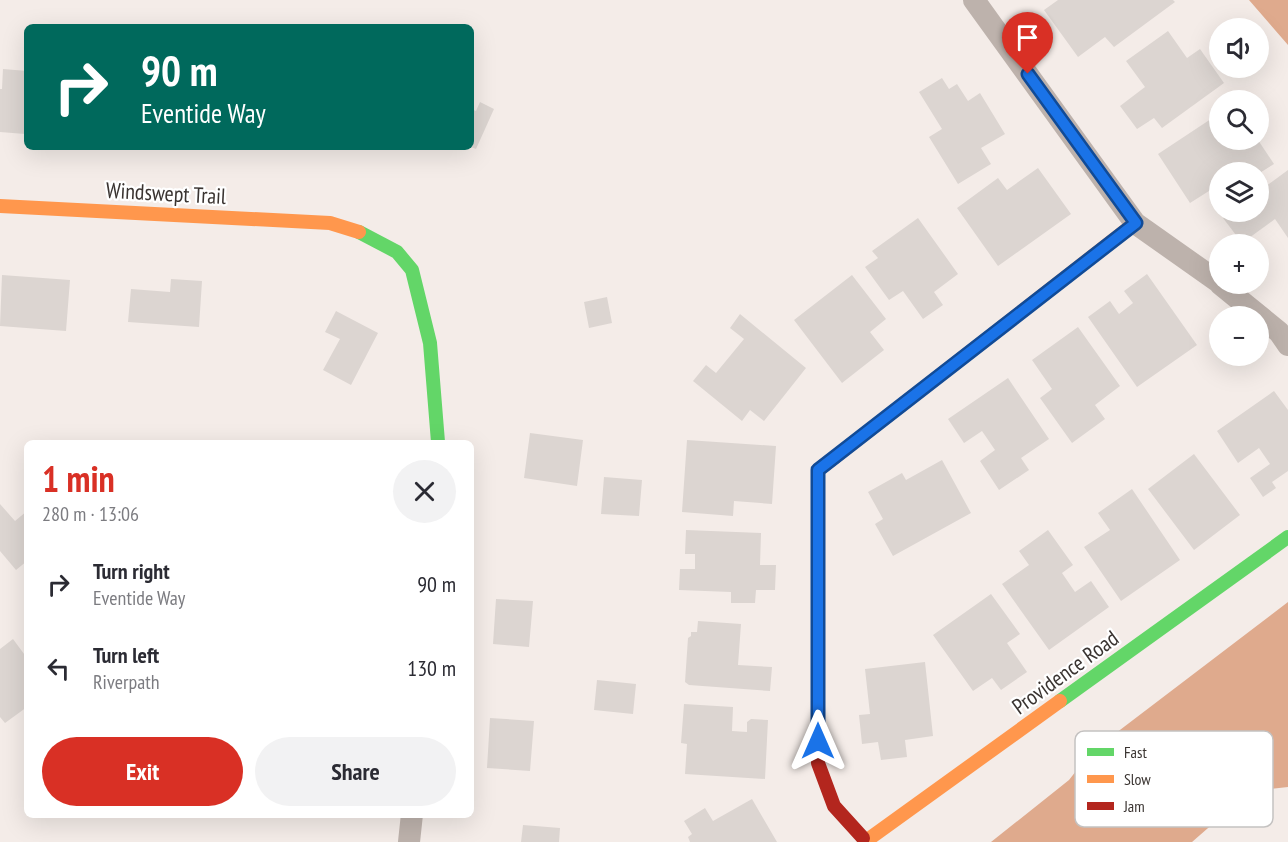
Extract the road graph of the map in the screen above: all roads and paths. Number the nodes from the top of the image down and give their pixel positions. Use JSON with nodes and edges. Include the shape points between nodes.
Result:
{"nodes":[{"id":1,"x":974,"y":0,"type":"edge"},
{"id":2,"x":0,"y":206,"type":"edge"},
{"id":3,"x":1136,"y":223,"type":"junction"},
{"id":4,"x":1209,"y":275,"type":"edge"},
{"id":5,"x":1233,"y":294,"type":"edge"},
{"id":6,"x":1288,"y":345,"type":"edge"},
{"id":7,"x":438,"y":440,"type":"edge"},
{"id":8,"x":1288,"y":537,"type":"edge"},
{"id":9,"x":412,"y":818,"type":"edge"},
{"id":10,"x":866,"y":841,"type":"edge"},
{"id":11,"x":409,"y":842,"type":"edge"}],
"edges":[{"from":1,"to":3,"type":"street"},
{"from":2,"to":7,"type":"street","name":"Windswept Trail","via":[[330,223],[358,231],[397,252],[412,270],[430,343]]},
{"from":3,"to":4,"type":"street"},
{"from":3,"to":10,"type":"street","via":[[818,470],[818,763],[834,806]]},
{"from":5,"to":6,"type":"street","via":[[1279,332]]},
{"from":8,"to":10,"type":"street","name":"Providence Road"},
{"from":9,"to":11,"type":"street"}]}
